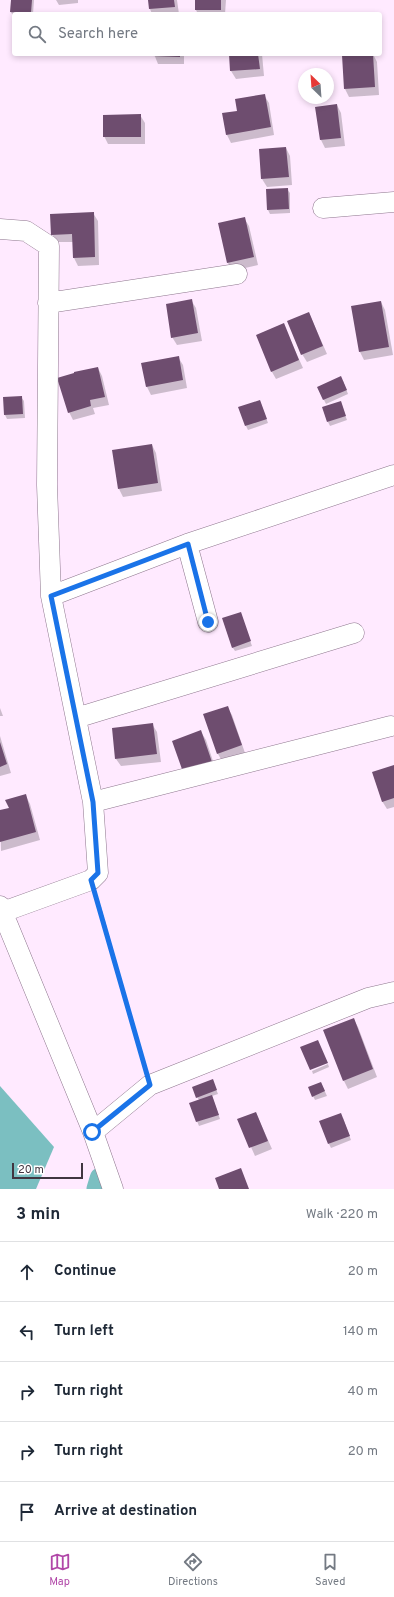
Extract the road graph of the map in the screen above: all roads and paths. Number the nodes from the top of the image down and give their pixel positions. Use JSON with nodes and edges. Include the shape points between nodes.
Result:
{"nodes":[{"id":1,"x":394,"y":202,"type":"edge"},
{"id":2,"x":323,"y":208,"type":"dead end"},
{"id":3,"x":0,"y":229,"type":"edge"},
{"id":4,"x":237,"y":274,"type":"dead end"},
{"id":5,"x":48,"y":303,"type":"junction"},
{"id":6,"x":394,"y":475,"type":"edge"},
{"id":7,"x":188,"y":544,"type":"junction"},
{"id":8,"x":51,"y":596,"type":"junction"},
{"id":9,"x":208,"y":622,"type":"dead end"},
{"id":10,"x":354,"y":633,"type":"dead end"},
{"id":11,"x":76,"y":718,"type":"junction"},
{"id":12,"x":391,"y":726,"type":"dead end"},
{"id":13,"x":93,"y":802,"type":"junction"},
{"id":14,"x":91,"y":880,"type":"junction"},
{"id":15,"x":1,"y":911,"type":"edge"},
{"id":16,"x":394,"y":992,"type":"edge"},
{"id":17,"x":150,"y":1085,"type":"junction"},
{"id":18,"x":92,"y":1132,"type":"junction"},
{"id":19,"x":112,"y":1189,"type":"edge"}],
"edges":[{"from":1,"to":2,"type":"street"},
{"from":3,"to":5,"type":"street","via":[[26,232],[49,246]]},
{"from":4,"to":5,"type":"street"},
{"from":5,"to":8,"type":"street","via":[[47,485]]},
{"from":6,"to":7,"type":"street"},
{"from":7,"to":8,"type":"street"},
{"from":7,"to":9,"type":"street"},
{"from":8,"to":11,"type":"street"},
{"from":10,"to":11,"type":"street"},
{"from":11,"to":13,"type":"street"},
{"from":12,"to":13,"type":"street"},
{"from":13,"to":14,"type":"street","via":[[98,873]]},
{"from":14,"to":15,"type":"street"},
{"from":14,"to":17,"type":"path"},
{"from":15,"to":18,"type":"street"},
{"from":16,"to":17,"type":"street","via":[[368,998]]},
{"from":17,"to":18,"type":"street"},
{"from":18,"to":19,"type":"street"}]}
